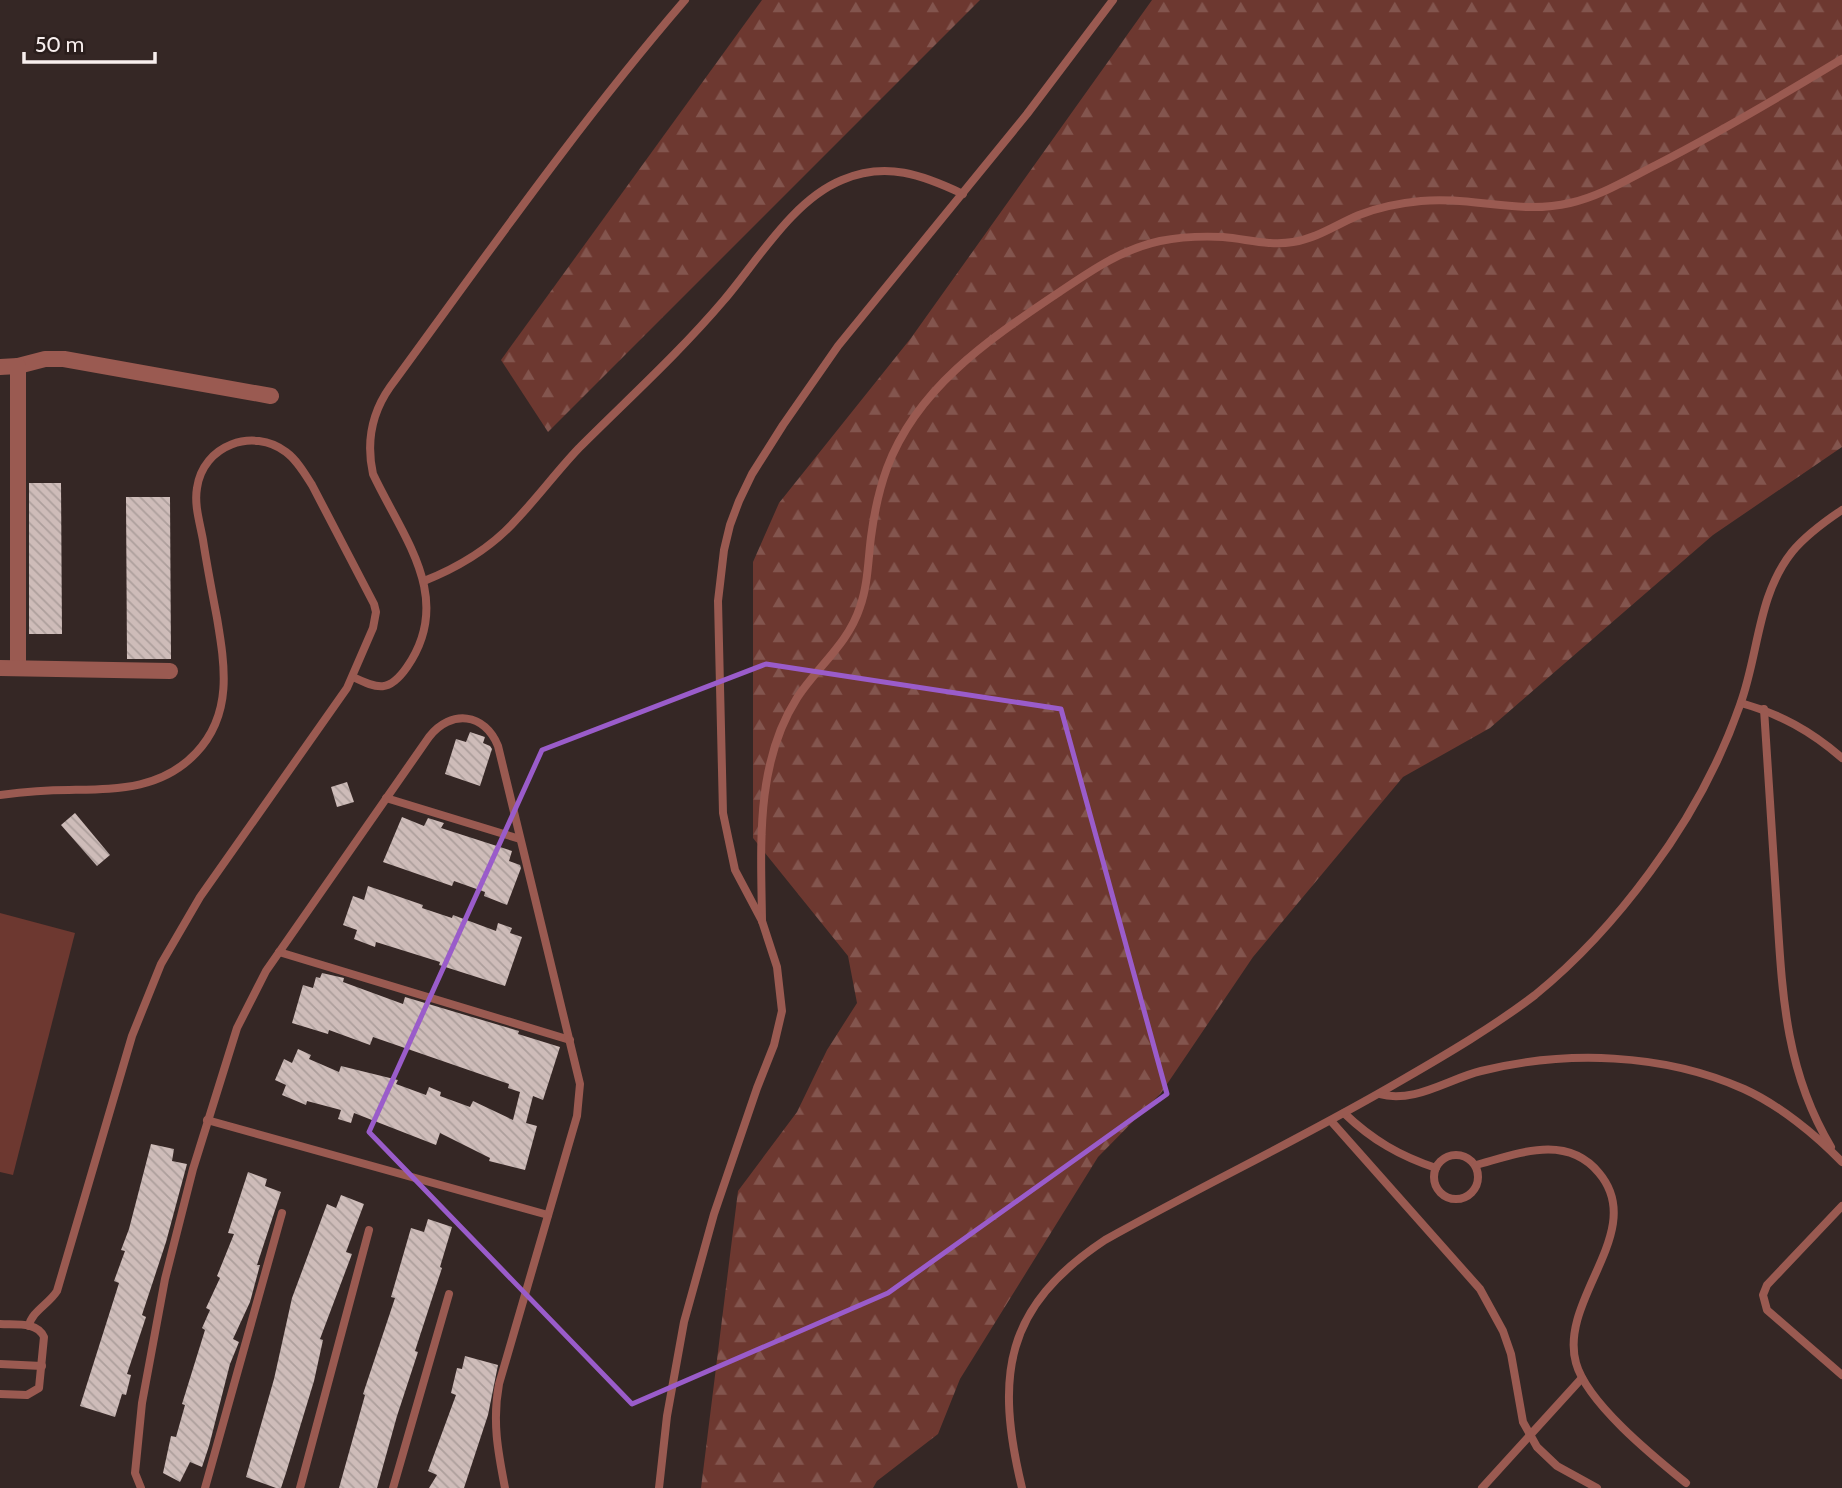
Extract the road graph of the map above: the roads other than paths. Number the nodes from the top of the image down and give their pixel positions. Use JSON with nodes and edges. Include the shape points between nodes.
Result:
{"nodes":[{"id":1,"x":685,"y":0,"type":"edge"},
{"id":2,"x":1113,"y":0,"type":"edge"},
{"id":3,"x":1842,"y":58,"type":"edge"},
{"id":4,"x":964,"y":194,"type":"junction"},
{"id":5,"x":18,"y":366,"type":"junction"},
{"id":6,"x":0,"y":367,"type":"edge"},
{"id":7,"x":271,"y":396,"type":"dead end"},
{"id":8,"x":1842,"y":510,"type":"edge"},
{"id":9,"x":424,"y":582,"type":"junction"},
{"id":10,"x":0,"y":668,"type":"edge"},
{"id":11,"x":18,"y":668,"type":"junction"},
{"id":12,"x":170,"y":671,"type":"dead end"},
{"id":13,"x":353,"y":677,"type":"junction"},
{"id":14,"x":1741,"y":703,"type":"junction"},
{"id":15,"x":1764,"y":709,"type":"junction"},
{"id":16,"x":1842,"y":758,"type":"edge"},
{"id":17,"x":0,"y":795,"type":"edge"},
{"id":18,"x":386,"y":798,"type":"junction"},
{"id":19,"x":520,"y":839,"type":"junction"},
{"id":20,"x":762,"y":920,"type":"junction"},
{"id":21,"x":279,"y":953,"type":"junction"},
{"id":22,"x":570,"y":1040,"type":"junction"},
{"id":23,"x":1379,"y":1094,"type":"junction"},
{"id":24,"x":1344,"y":1113,"type":"junction"},
{"id":25,"x":207,"y":1119,"type":"junction"},
{"id":26,"x":1331,"y":1121,"type":"junction"},
{"id":27,"x":1839,"y":1159,"type":"edge"},
{"id":28,"x":1476,"y":1166,"type":"junction"},
{"id":29,"x":1436,"y":1168,"type":"junction"},
{"id":30,"x":1842,"y":1206,"type":"edge"},
{"id":31,"x":282,"y":1213,"type":"dead end"},
{"id":32,"x":548,"y":1215,"type":"junction"},
{"id":33,"x":369,"y":1230,"type":"dead end"},
{"id":34,"x":449,"y":1294,"type":"dead end"},
{"id":35,"x":0,"y":1324,"type":"edge"},
{"id":36,"x":29,"y":1326,"type":"junction"},
{"id":37,"x":0,"y":1364,"type":"edge"},
{"id":38,"x":42,"y":1366,"type":"junction"},
{"id":39,"x":1842,"y":1375,"type":"edge"},
{"id":40,"x":1582,"y":1378,"type":"junction"},
{"id":41,"x":0,"y":1394,"type":"edge"},
{"id":42,"x":1529,"y":1436,"type":"junction"},
{"id":43,"x":1686,"y":1483,"type":"dead end"},
{"id":44,"x":141,"y":1488,"type":"edge"},
{"id":45,"x":205,"y":1488,"type":"edge"},
{"id":46,"x":300,"y":1488,"type":"edge"},
{"id":47,"x":393,"y":1488,"type":"edge"},
{"id":48,"x":505,"y":1488,"type":"edge"},
{"id":49,"x":659,"y":1488,"type":"edge"},
{"id":50,"x":1021,"y":1488,"type":"edge"},
{"id":51,"x":1482,"y":1488,"type":"edge"},
{"id":52,"x":1597,"y":1488,"type":"edge"}],
"edges":[{"from":1,"to":9,"type":"lane","via":[[543,178],[376,409],[370,434],[373,474]]},
{"from":2,"to":4,"type":"lane"},
{"from":3,"to":20,"type":"lane","via":[[1686,150],[1590,197],[1534,208],[1416,201],[1358,216],[1298,241],[1202,237],[1156,242],[1105,261],[981,346],[908,424],[877,502],[859,612],[846,637],[796,699],[774,746],[764,797]]},
{"from":4,"to":9,"type":"lane","via":[[913,173],[887,169],[858,174],[814,195],[714,312],[574,453],[517,520],[464,562]]},
{"from":4,"to":20,"type":"lane","via":[[870,305],[810,385],[752,474],[730,525],[718,601],[723,813],[735,870]]},
{"from":5,"to":6,"type":"street"},
{"from":5,"to":7,"type":"street","via":[[64,359]]},
{"from":5,"to":11,"type":"street"},
{"from":8,"to":14,"type":"lane","via":[[1805,538],[1776,577]]},
{"from":9,"to":13,"type":"lane","via":[[428,599],[425,631],[401,676],[380,687]]},
{"from":10,"to":11,"type":"street"},
{"from":11,"to":12,"type":"street"},
{"from":13,"to":17,"type":"lane","via":[[375,620],[371,597],[312,485],[286,452],[265,443],[232,443],[213,455],[197,484],[225,682],[220,714],[206,741],[174,771],[136,787]]},
{"from":13,"to":36,"type":"lane","via":[[200,897],[161,964],[132,1036],[57,1291],[33,1315]]},
{"from":14,"to":15,"type":"lane"},
{"from":14,"to":23,"type":"lane","via":[[1714,770],[1688,817],[1650,873],[1597,936],[1535,994]]},
{"from":15,"to":16,"type":"lane","via":[[1806,730]]},
{"from":15,"to":27,"type":"lane","via":[[1786,1027],[1800,1081]]},
{"from":18,"to":19,"type":"lane"},
{"from":18,"to":19,"type":"lane","via":[[435,730],[450,720],[467,718],[490,731],[498,746]]},
{"from":18,"to":21,"type":"lane"},
{"from":19,"to":22,"type":"lane"},
{"from":20,"to":49,"type":"lane","via":[[780,982],[779,1028],[727,1176],[684,1322]]},
{"from":21,"to":22,"type":"lane"},
{"from":21,"to":25,"type":"lane","via":[[237,1028]]},
{"from":22,"to":32,"type":"lane","via":[[580,1105]]},
{"from":23,"to":24,"type":"lane"},
{"from":23,"to":27,"type":"lane","via":[[1411,1096],[1478,1072],[1542,1060],[1655,1063],[1746,1090],[1789,1117]]},
{"from":24,"to":26,"type":"lane"},
{"from":24,"to":29,"type":"lane","via":[[1377,1141]]},
{"from":25,"to":32,"type":"lane"},
{"from":25,"to":44,"type":"lane","via":[[153,1341],[135,1467]]},
{"from":26,"to":42,"type":"lane","via":[[1480,1289],[1511,1354],[1519,1408]]},
{"from":26,"to":50,"type":"lane","via":[[1105,1240],[1070,1264],[1044,1293],[1024,1324],[1008,1372],[1011,1433]]},
{"from":28,"to":29,"type":"lane","via":[[1465,1156],[1452,1155]]},
{"from":28,"to":29,"type":"lane","via":[[1476,1187],[1458,1199],[1438,1189]]},
{"from":28,"to":40,"type":"lane","via":[[1554,1149],[1586,1161],[1608,1187],[1614,1210],[1611,1233],[1573,1332]]},
{"from":30,"to":39,"type":"lane","via":[[1768,1285],[1763,1300],[1771,1314]]},
{"from":31,"to":45,"type":"lane"},
{"from":32,"to":48,"type":"lane","via":[[495,1404],[496,1443]]},
{"from":33,"to":46,"type":"lane"},
{"from":34,"to":47,"type":"lane"},
{"from":35,"to":36,"type":"lane"},
{"from":36,"to":38,"type":"lane","via":[[43,1333]]},
{"from":37,"to":38,"type":"lane"},
{"from":38,"to":41,"type":"lane","via":[[36,1392]]},
{"from":40,"to":42,"type":"lane"},
{"from":40,"to":43,"type":"lane","via":[[1616,1419]]},
{"from":42,"to":51,"type":"lane"},
{"from":42,"to":52,"type":"lane","via":[[1557,1466]]}]}
